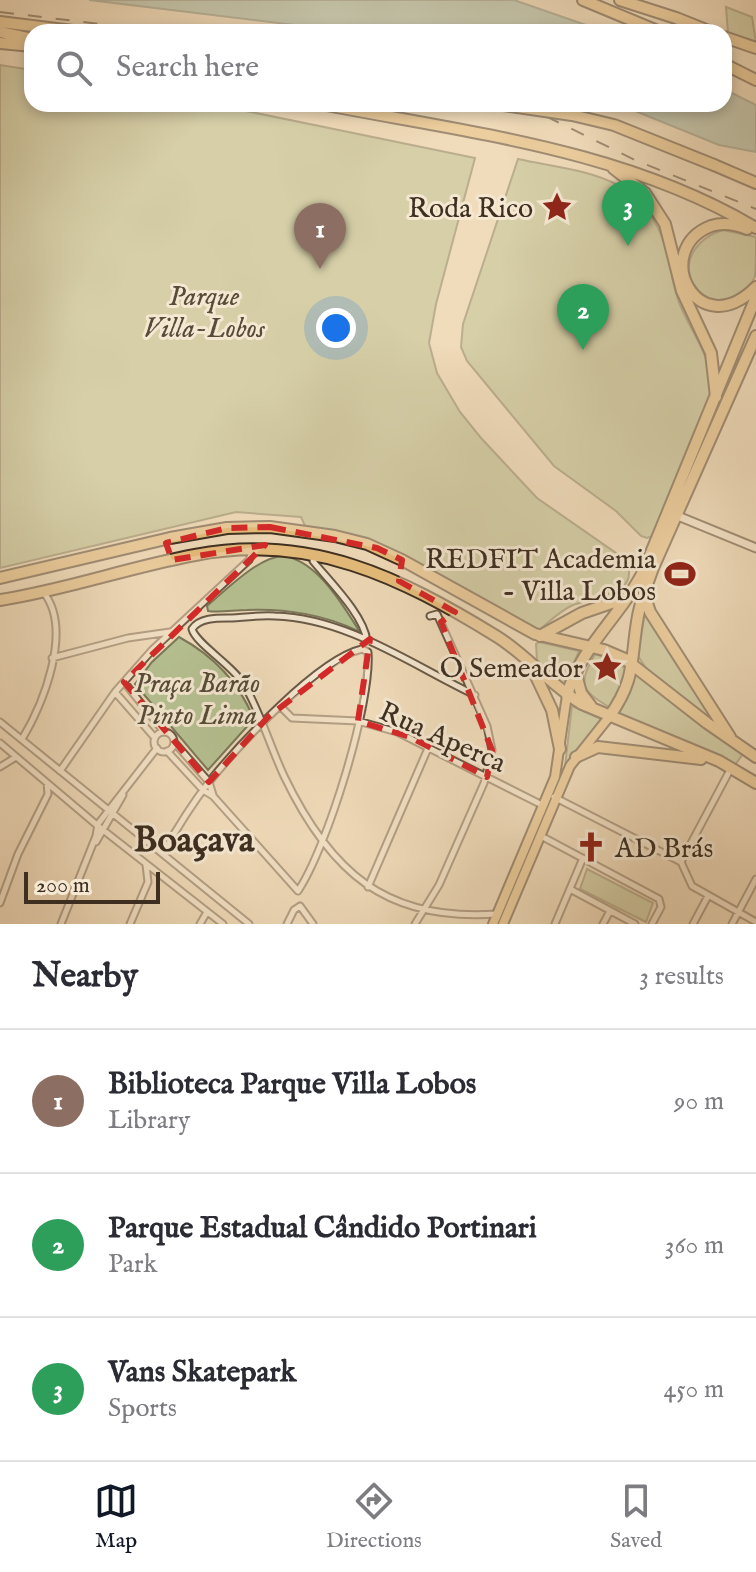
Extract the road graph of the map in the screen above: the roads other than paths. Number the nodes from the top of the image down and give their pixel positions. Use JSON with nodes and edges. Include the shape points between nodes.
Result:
{"nodes":[{"id":1,"x":583,"y":0,"type":"edge"},
{"id":2,"x":620,"y":0,"type":"edge"},
{"id":3,"x":635,"y":0,"type":"edge"},
{"id":4,"x":676,"y":18,"type":"junction"},
{"id":5,"x":0,"y":22,"type":"edge"},
{"id":6,"x":641,"y":24,"type":"edge"},
{"id":7,"x":691,"y":24,"type":"edge"},
{"id":8,"x":24,"y":25,"type":"edge"},
{"id":9,"x":0,"y":32,"type":"edge"},
{"id":10,"x":24,"y":37,"type":"edge"},
{"id":11,"x":732,"y":40,"type":"edge"},
{"id":12,"x":0,"y":43,"type":"edge"},
{"id":13,"x":24,"y":45,"type":"edge"},
{"id":14,"x":756,"y":48,"type":"edge"},
{"id":15,"x":732,"y":68,"type":"edge"},
{"id":16,"x":756,"y":80,"type":"edge"},
{"id":17,"x":365,"y":112,"type":"edge"},
{"id":18,"x":551,"y":112,"type":"edge"},
{"id":19,"x":608,"y":164,"type":"junction"},
{"id":20,"x":756,"y":183,"type":"edge"},
{"id":21,"x":756,"y":231,"type":"edge"},
{"id":22,"x":756,"y":287,"type":"edge"},
{"id":23,"x":756,"y":297,"type":"edge"},
{"id":24,"x":756,"y":336,"type":"edge"},
{"id":25,"x":756,"y":348,"type":"edge"},
{"id":26,"x":746,"y":357,"type":"junction"},
{"id":27,"x":716,"y":399,"type":"junction"},
{"id":28,"x":672,"y":514,"type":"junction"},
{"id":29,"x":170,"y":538,"type":"junction"},
{"id":30,"x":146,"y":544,"type":"junction"},
{"id":31,"x":756,"y":548,"type":"edge"},
{"id":32,"x":253,"y":549,"type":"junction"},
{"id":33,"x":314,"y":554,"type":"junction"},
{"id":34,"x":172,"y":560,"type":"junction"},
{"id":35,"x":402,"y":560,"type":"junction"},
{"id":36,"x":150,"y":566,"type":"junction"},
{"id":37,"x":420,"y":570,"type":"junction"},
{"id":38,"x":0,"y":578,"type":"edge"},
{"id":39,"x":392,"y":579,"type":"junction"},
{"id":40,"x":411,"y":588,"type":"junction"},
{"id":41,"x":43,"y":592,"type":"junction"},
{"id":42,"x":644,"y":593,"type":"junction"},
{"id":43,"x":632,"y":595,"type":"junction"},
{"id":44,"x":0,"y":600,"type":"edge"},
{"id":45,"x":455,"y":612,"type":"junction"},
{"id":46,"x":430,"y":616,"type":"dead end"},
{"id":47,"x":444,"y":629,"type":"junction"},
{"id":48,"x":171,"y":632,"type":"junction"},
{"id":49,"x":540,"y":636,"type":"junction"},
{"id":50,"x":367,"y":641,"type":"junction"},
{"id":51,"x":590,"y":647,"type":"junction"},
{"id":52,"x":52,"y":658,"type":"junction"},
{"id":53,"x":529,"y":663,"type":"junction"},
{"id":54,"x":633,"y":665,"type":"junction"},
{"id":55,"x":576,"y":672,"type":"junction"},
{"id":56,"x":124,"y":682,"type":"junction"},
{"id":57,"x":115,"y":692,"type":"junction"},
{"id":58,"x":475,"y":695,"type":"junction"},
{"id":59,"x":567,"y":695,"type":"junction"},
{"id":60,"x":680,"y":701,"type":"junction"},
{"id":61,"x":280,"y":706,"type":"junction"},
{"id":62,"x":594,"y":709,"type":"junction"},
{"id":63,"x":609,"y":717,"type":"junction"},
{"id":64,"x":358,"y":721,"type":"junction"},
{"id":65,"x":0,"y":722,"type":"edge"},
{"id":66,"x":262,"y":723,"type":"junction"},
{"id":67,"x":164,"y":732,"type":"junction"},
{"id":68,"x":155,"y":738,"type":"junction"},
{"id":69,"x":22,"y":739,"type":"junction"},
{"id":70,"x":174,"y":742,"type":"junction"},
{"id":71,"x":733,"y":742,"type":"junction"},
{"id":72,"x":3,"y":746,"type":"edge"},
{"id":73,"x":429,"y":746,"type":"junction"},
{"id":74,"x":157,"y":748,"type":"junction"},
{"id":75,"x":560,"y":749,"type":"junction"},
{"id":76,"x":167,"y":751,"type":"junction"},
{"id":77,"x":17,"y":757,"type":"junction"},
{"id":78,"x":576,"y":757,"type":"junction"},
{"id":79,"x":755,"y":757,"type":"edge"},
{"id":80,"x":719,"y":761,"type":"junction"},
{"id":81,"x":2,"y":765,"type":"edge"},
{"id":82,"x":731,"y":769,"type":"junction"},
{"id":83,"x":60,"y":771,"type":"junction"},
{"id":84,"x":743,"y":776,"type":"junction"},
{"id":85,"x":487,"y":777,"type":"junction"},
{"id":86,"x":47,"y":782,"type":"junction"},
{"id":87,"x":209,"y":782,"type":"junction"},
{"id":88,"x":756,"y":783,"type":"edge"},
{"id":89,"x":58,"y":790,"type":"junction"},
{"id":90,"x":203,"y":790,"type":"junction"},
{"id":91,"x":48,"y":794,"type":"junction"},
{"id":92,"x":213,"y":796,"type":"junction"},
{"id":93,"x":552,"y":796,"type":"junction"},
{"id":94,"x":543,"y":805,"type":"junction"},
{"id":95,"x":112,"y":811,"type":"junction"},
{"id":96,"x":98,"y":826,"type":"junction"},
{"id":97,"x":104,"y":830,"type":"junction"},
{"id":98,"x":540,"y":836,"type":"junction"},
{"id":99,"x":322,"y":839,"type":"junction"},
{"id":100,"x":91,"y":850,"type":"junction"},
{"id":101,"x":163,"y":853,"type":"junction"},
{"id":102,"x":583,"y":858,"type":"junction"},
{"id":103,"x":681,"y":862,"type":"junction"},
{"id":104,"x":146,"y":864,"type":"junction"},
{"id":105,"x":160,"y":875,"type":"junction"},
{"id":106,"x":756,"y":879,"type":"edge"},
{"id":107,"x":148,"y":882,"type":"junction"},
{"id":108,"x":368,"y":887,"type":"junction"},
{"id":109,"x":570,"y":889,"type":"junction"},
{"id":110,"x":708,"y":896,"type":"junction"},
{"id":111,"x":0,"y":903,"type":"edge"},
{"id":112,"x":424,"y":911,"type":"junction"},
{"id":113,"x":610,"y":911,"type":"junction"},
{"id":114,"x":207,"y":912,"type":"junction"},
{"id":115,"x":738,"y":913,"type":"junction"},
{"id":116,"x":498,"y":914,"type":"junction"},
{"id":117,"x":756,"y":922,"type":"edge"},
{"id":118,"x":61,"y":924,"type":"edge"},
{"id":119,"x":130,"y":924,"type":"edge"},
{"id":120,"x":200,"y":924,"type":"edge"},
{"id":121,"x":223,"y":924,"type":"edge"},
{"id":122,"x":249,"y":924,"type":"edge"},
{"id":123,"x":287,"y":924,"type":"edge"},
{"id":124,"x":313,"y":924,"type":"edge"},
{"id":125,"x":415,"y":924,"type":"edge"},
{"id":126,"x":493,"y":924,"type":"edge"},
{"id":127,"x":503,"y":924,"type":"edge"},
{"id":128,"x":555,"y":924,"type":"edge"},
{"id":129,"x":603,"y":924,"type":"edge"},
{"id":130,"x":635,"y":924,"type":"edge"},
{"id":131,"x":652,"y":924,"type":"edge"},
{"id":132,"x":693,"y":924,"type":"edge"},
{"id":133,"x":732,"y":924,"type":"edge"}],
"edges":[{"from":1,"to":6,"type":"highway"},
{"from":2,"to":4,"type":"highway"},
{"from":3,"to":4,"type":"highway"},
{"from":4,"to":7,"type":"highway"},
{"from":5,"to":8,"type":"highway"},
{"from":9,"to":10,"type":"highway"},
{"from":11,"to":14,"type":"highway"},
{"from":12,"to":13,"type":"highway"},
{"from":15,"to":16,"type":"highway"},
{"from":17,"to":19,"type":"highway","via":[[518,140]]},
{"from":18,"to":20,"type":"highway","bridge":true,"via":[[614,125]]},
{"from":19,"to":21,"type":"highway","via":[[700,198]]},
{"from":19,"to":27,"type":"highway","via":[[645,193],[665,224],[682,291],[711,353]]},
{"from":21,"to":22,"type":"highway","via":[[727,223],[702,230],[688,245],[683,264],[692,294],[714,306],[732,305]]},
{"from":23,"to":27,"type":"highway"},
{"from":24,"to":26,"type":"highway"},
{"from":25,"to":26,"type":"highway"},
{"from":26,"to":28,"type":"highway"},
{"from":27,"to":28,"type":"highway"},
{"from":28,"to":31,"type":"street"},
{"from":28,"to":42,"type":"highway"},
{"from":28,"to":43,"type":"highway"},
{"from":29,"to":30,"type":"highway"},
{"from":29,"to":34,"type":"highway","via":[[164,551]]},
{"from":29,"to":35,"type":"highway","via":[[227,528],[291,529],[367,544]]},
{"from":30,"to":36,"type":"highway","via":[[154,555]]},
{"from":30,"to":38,"type":"highway"},
{"from":32,"to":33,"type":"highway"},
{"from":32,"to":34,"type":"highway"},
{"from":32,"to":48,"type":"street","via":[[249,560]]},
{"from":33,"to":39,"type":"highway"},
{"from":33,"to":50,"type":"street","via":[[313,561],[343,598]]},
{"from":34,"to":36,"type":"highway"},
{"from":35,"to":37,"type":"highway"},
{"from":35,"to":39,"type":"highway","via":[[403,571]]},
{"from":36,"to":41,"type":"highway"},
{"from":37,"to":40,"type":"highway","via":[[412,576]]},
{"from":37,"to":49,"type":"highway"},
{"from":39,"to":40,"type":"highway"},
{"from":40,"to":45,"type":"highway"},
{"from":41,"to":44,"type":"highway"},
{"from":41,"to":52,"type":"street","via":[[56,627]]},
{"from":42,"to":54,"type":"highway"},
{"from":42,"to":71,"type":"highway","via":[[650,612]]},
{"from":43,"to":49,"type":"highway"},
{"from":43,"to":51,"type":"highway"},
{"from":45,"to":47,"type":"street"},
{"from":45,"to":53,"type":"highway","via":[[500,638]]},
{"from":46,"to":47,"type":"street","via":[[437,614]]},
{"from":47,"to":58,"type":"street"},
{"from":48,"to":52,"type":"street"},
{"from":48,"to":56,"type":"street"},
{"from":49,"to":51,"type":"highway"},
{"from":50,"to":58,"type":"street"},
{"from":50,"to":66,"type":"street","via":[[321,624],[277,616],[198,622],[192,629],[196,637],[235,671]]},
{"from":51,"to":54,"type":"highway"},
{"from":51,"to":55,"type":"highway"},
{"from":52,"to":69,"type":"street","via":[[40,705]]},
{"from":53,"to":59,"type":"highway"},
{"from":53,"to":75,"type":"highway","via":[[552,710]]},
{"from":54,"to":60,"type":"highway"},
{"from":54,"to":63,"type":"highway","via":[[625,693]]},
{"from":55,"to":59,"type":"highway"},
{"from":55,"to":62,"type":"highway","via":[[581,693]]},
{"from":56,"to":57,"type":"street"},
{"from":56,"to":67,"type":"street"},
{"from":57,"to":68,"type":"street"},
{"from":57,"to":83,"type":"street"},
{"from":58,"to":85,"type":"street","via":[[492,741]]},
{"from":59,"to":62,"type":"highway"},
{"from":59,"to":75,"type":"main road"},
{"from":60,"to":71,"type":"highway"},
{"from":60,"to":79,"type":"street"},
{"from":61,"to":64,"type":"street","name":"Rua Aperca","via":[[292,718]]},
{"from":61,"to":64,"type":"street","via":[[320,673],[362,649],[368,652]]},
{"from":61,"to":66,"type":"street"},
{"from":62,"to":63,"type":"highway"},
{"from":63,"to":78,"type":"main road"},
{"from":63,"to":80,"type":"highway"},
{"from":64,"to":73,"type":"street","name":"Rua Aperca"},
{"from":64,"to":99,"type":"street"},
{"from":65,"to":69,"type":"street"},
{"from":66,"to":87,"type":"street"},
{"from":66,"to":99,"type":"street","via":[[291,790]]},
{"from":67,"to":68,"type":"street"},
{"from":67,"to":70,"type":"street"},
{"from":68,"to":74,"type":"street"},
{"from":69,"to":83,"type":"street"},
{"from":70,"to":76,"type":"street"},
{"from":70,"to":87,"type":"street"},
{"from":71,"to":79,"type":"highway"},
{"from":72,"to":77,"type":"street"},
{"from":72,"to":81,"type":"street"},
{"from":73,"to":85,"type":"street","name":"Rua Aperca"},
{"from":73,"to":108,"type":"street"},
{"from":74,"to":76,"type":"street"},
{"from":74,"to":95,"type":"street"},
{"from":75,"to":93,"type":"main road"},
{"from":76,"to":90,"type":"street"},
{"from":77,"to":81,"type":"street"},
{"from":77,"to":86,"type":"street"},
{"from":78,"to":80,"type":"highway","via":[[598,747]]},
{"from":78,"to":93,"type":"main road"},
{"from":79,"to":84,"type":"highway","via":[[739,761]]},
{"from":80,"to":82,"type":"highway"},
{"from":82,"to":84,"type":"highway"},
{"from":82,"to":103,"type":"street"},
{"from":83,"to":95,"type":"street"},
{"from":84,"to":88,"type":"highway"},
{"from":85,"to":94,"type":"street","name":"Rua Aperca"},
{"from":85,"to":112,"type":"street"},
{"from":86,"to":89,"type":"street"},
{"from":86,"to":91,"type":"street"},
{"from":87,"to":90,"type":"street"},
{"from":87,"to":92,"type":"street"},
{"from":89,"to":91,"type":"street"},
{"from":89,"to":96,"type":"street"},
{"from":90,"to":92,"type":"street"},
{"from":90,"to":101,"type":"street"},
{"from":91,"to":111,"type":"street"},
{"from":92,"to":99,"type":"street","via":[[297,892]]},
{"from":93,"to":94,"type":"main road"},
{"from":93,"to":98,"type":"main road"},
{"from":93,"to":103,"type":"street"},
{"from":94,"to":116,"type":"main road"},
{"from":95,"to":96,"type":"street"},
{"from":95,"to":97,"type":"street"},
{"from":95,"to":101,"type":"street"},
{"from":96,"to":97,"type":"street"},
{"from":96,"to":100,"type":"street"},
{"from":97,"to":100,"type":"street"},
{"from":97,"to":104,"type":"street"},
{"from":98,"to":102,"type":"street"},
{"from":98,"to":127,"type":"main road"},
{"from":99,"to":108,"type":"street"},
{"from":100,"to":118,"type":"street"},
{"from":101,"to":122,"type":"street"},
{"from":102,"to":109,"type":"street"},
{"from":102,"to":131,"type":"street","via":[[659,899],[661,907]]},
{"from":103,"to":110,"type":"street","via":[[689,883]]},
{"from":104,"to":105,"type":"street"},
{"from":104,"to":107,"type":"street"},
{"from":105,"to":107,"type":"street"},
{"from":105,"to":114,"type":"street"},
{"from":106,"to":115,"type":"street"},
{"from":107,"to":119,"type":"street"},
{"from":108,"to":112,"type":"street"},
{"from":109,"to":113,"type":"street"},
{"from":109,"to":128,"type":"street"},
{"from":110,"to":115,"type":"street"},
{"from":110,"to":132,"type":"street"},
{"from":112,"to":116,"type":"street"},
{"from":112,"to":125,"type":"street"},
{"from":113,"to":129,"type":"street"},
{"from":113,"to":130,"type":"street"},
{"from":114,"to":120,"type":"street"},
{"from":114,"to":121,"type":"street"},
{"from":115,"to":117,"type":"street"},
{"from":115,"to":133,"type":"street"},
{"from":116,"to":126,"type":"main road"},
{"from":123,"to":124,"type":"street","via":[[302,906]]}]}
